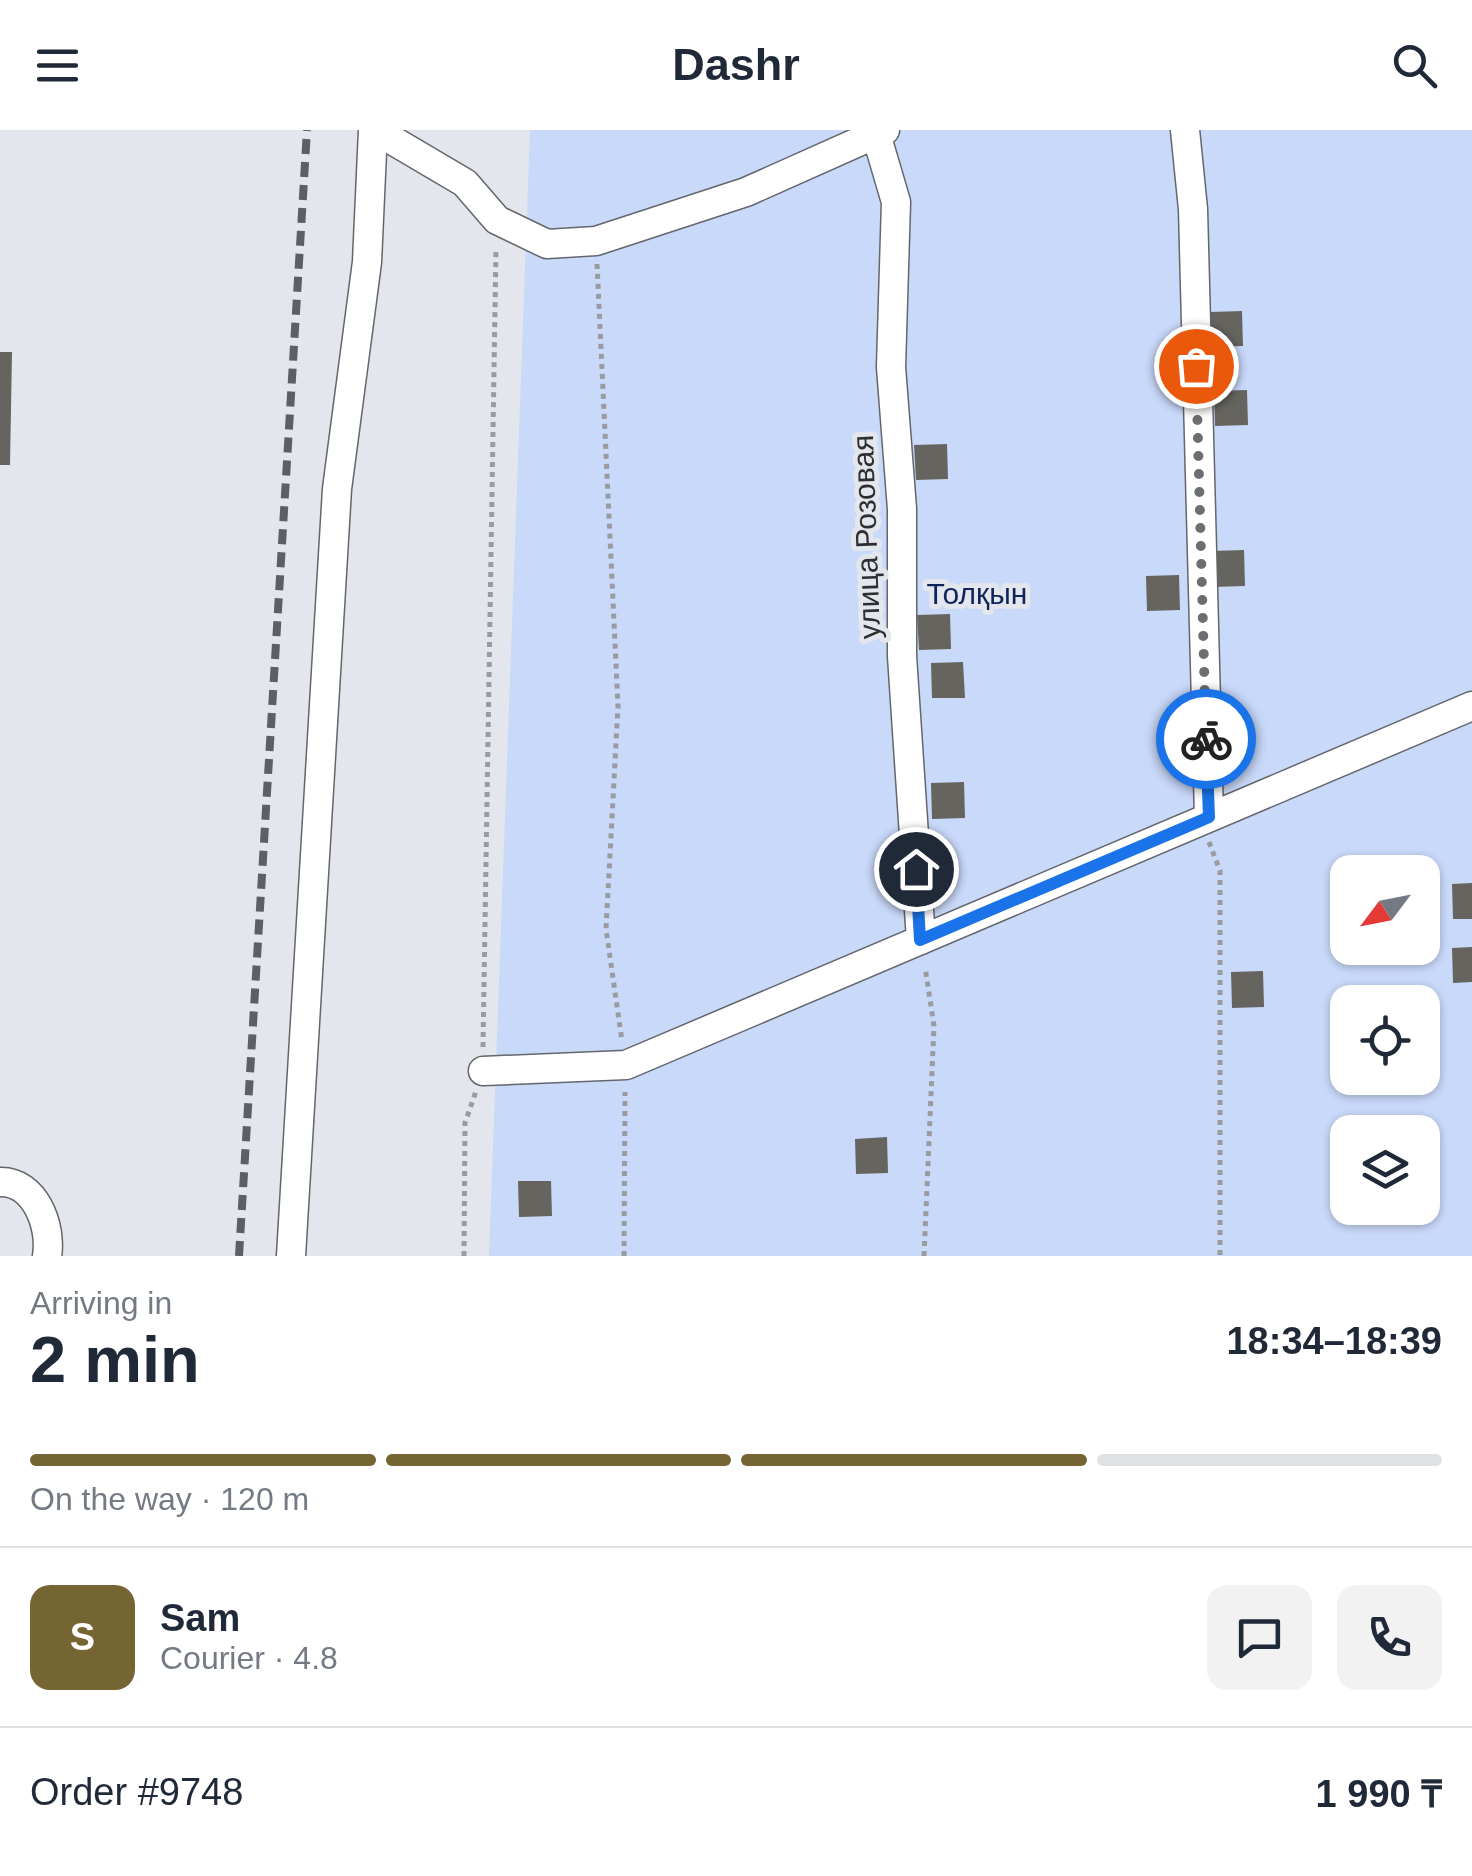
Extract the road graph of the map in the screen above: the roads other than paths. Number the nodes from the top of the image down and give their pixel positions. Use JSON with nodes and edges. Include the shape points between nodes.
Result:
{"nodes":[{"id":1,"x":374,"y":130,"type":"edge"},
{"id":2,"x":1185,"y":130,"type":"edge"},
{"id":3,"x":880,"y":132,"type":"edge"},
{"id":4,"x":1472,"y":706,"type":"edge"},
{"id":5,"x":1204,"y":819,"type":"junction"},
{"id":6,"x":920,"y":940,"type":"junction"},
{"id":7,"x":483,"y":1071,"type":"road end"},
{"id":8,"x":0,"y":1182,"type":"edge"},
{"id":9,"x":47,"y":1256,"type":"edge"},
{"id":10,"x":291,"y":1256,"type":"edge"}],
"edges":[{"from":1,"to":3,"type":"street","via":[[465,182],[497,220],[547,244],[596,241],[746,192]]},
{"from":1,"to":10,"type":"street","via":[[367,262],[336,489]]},
{"from":2,"to":5,"type":"street","via":[[1193,210]]},
{"from":3,"to":6,"type":"street","name":"улица Розовая","via":[[896,202],[891,367]]},
{"from":4,"to":5,"type":"street"},
{"from":5,"to":6,"type":"street"},
{"from":6,"to":7,"type":"street","via":[[626,1065]]},
{"from":8,"to":9,"type":"street","via":[[31,1195],[44,1218]]}]}
